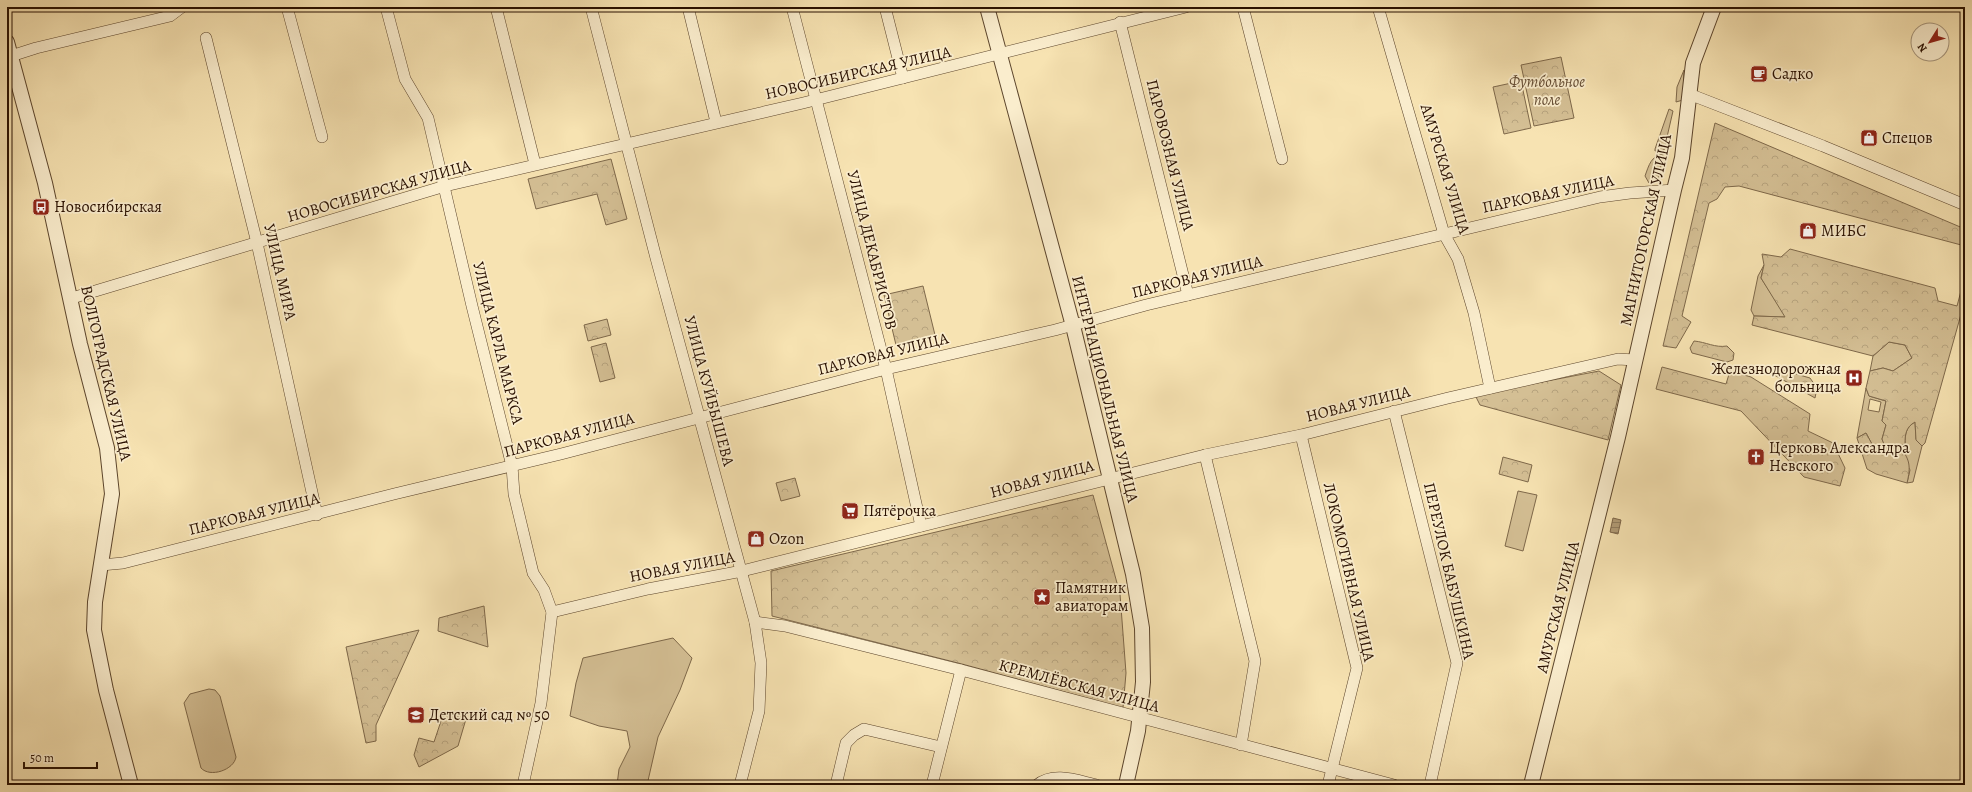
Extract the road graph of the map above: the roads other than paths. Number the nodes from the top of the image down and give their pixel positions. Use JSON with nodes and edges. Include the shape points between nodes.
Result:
{"nodes":[{"id":1,"x":287,"y":7,"type":"edge"},
{"id":2,"x":386,"y":7,"type":"edge"},
{"id":3,"x":496,"y":7,"type":"edge"},
{"id":4,"x":592,"y":7,"type":"edge"},
{"id":5,"x":688,"y":7,"type":"edge"},
{"id":6,"x":792,"y":7,"type":"edge"},
{"id":7,"x":885,"y":7,"type":"edge"},
{"id":8,"x":987,"y":7,"type":"edge"},
{"id":9,"x":1186,"y":7,"type":"edge"},
{"id":10,"x":1243,"y":7,"type":"edge"},
{"id":11,"x":1378,"y":7,"type":"edge"},
{"id":12,"x":1714,"y":7,"type":"edge"},
{"id":13,"x":182,"y":8,"type":"edge"},
{"id":14,"x":1120,"y":22,"type":"junction"},
{"id":15,"x":206,"y":38,"type":"dead end"},
{"id":16,"x":7,"y":42,"type":"edge"},
{"id":17,"x":999,"y":54,"type":"junction"},
{"id":18,"x":11,"y":56,"type":"junction"},
{"id":19,"x":11,"y":72,"type":"edge"},
{"id":20,"x":903,"y":78,"type":"junction"},
{"id":21,"x":1689,"y":94,"type":"junction"},
{"id":22,"x":817,"y":99,"type":"junction"},
{"id":23,"x":716,"y":122,"type":"junction"},
{"id":24,"x":322,"y":137,"type":"dead end"},
{"id":25,"x":627,"y":143,"type":"junction"},
{"id":26,"x":1282,"y":158,"type":"dead end"},
{"id":27,"x":536,"y":164,"type":"junction"},
{"id":28,"x":445,"y":186,"type":"junction"},
{"id":29,"x":1674,"y":190,"type":"junction"},
{"id":30,"x":1965,"y":206,"type":"edge"},
{"id":31,"x":1444,"y":234,"type":"junction"},
{"id":32,"x":257,"y":243,"type":"junction"},
{"id":33,"x":1188,"y":295,"type":"junction"},
{"id":34,"x":72,"y":298,"type":"junction"},
{"id":35,"x":1073,"y":326,"type":"junction"},
{"id":36,"x":1635,"y":360,"type":"junction"},
{"id":37,"x":886,"y":369,"type":"junction"},
{"id":38,"x":1490,"y":388,"type":"junction"},
{"id":39,"x":1394,"y":411,"type":"junction"},
{"id":40,"x":699,"y":418,"type":"junction"},
{"id":41,"x":1301,"y":435,"type":"junction"},
{"id":42,"x":1618,"y":437,"type":"joint"},
{"id":43,"x":1205,"y":455,"type":"junction"},
{"id":44,"x":512,"y":466,"type":"junction"},
{"id":45,"x":1110,"y":478,"type":"junction"},
{"id":46,"x":317,"y":515,"type":"junction"},
{"id":47,"x":921,"y":526,"type":"junction"},
{"id":48,"x":102,"y":565,"type":"junction"},
{"id":49,"x":742,"y":571,"type":"junction"},
{"id":50,"x":552,"y":612,"type":"junction"},
{"id":51,"x":755,"y":622,"type":"junction"},
{"id":52,"x":961,"y":670,"type":"junction"},
{"id":53,"x":1140,"y":718,"type":"junction"},
{"id":54,"x":1241,"y":745,"type":"junction"},
{"id":55,"x":941,"y":747,"type":"junction"},
{"id":56,"x":1332,"y":770,"type":"junction"},
{"id":57,"x":130,"y":785,"type":"edge"},
{"id":58,"x":523,"y":785,"type":"edge"},
{"id":59,"x":740,"y":785,"type":"edge"},
{"id":60,"x":836,"y":785,"type":"edge"},
{"id":61,"x":932,"y":785,"type":"edge"},
{"id":62,"x":1037,"y":785,"type":"edge"},
{"id":63,"x":1097,"y":785,"type":"edge"},
{"id":64,"x":1126,"y":785,"type":"edge"},
{"id":65,"x":1328,"y":785,"type":"edge"},
{"id":66,"x":1394,"y":785,"type":"edge"},
{"id":67,"x":1430,"y":785,"type":"edge"},
{"id":68,"x":1531,"y":785,"type":"edge"}],
"edges":[{"from":1,"to":24,"type":"street"},
{"from":2,"to":28,"type":"street","name":"УЛИЦА КАРЛА МАРКСА","via":[[404,78],[428,118]]},
{"from":3,"to":27,"type":"street"},
{"from":4,"to":25,"type":"street","name":"УЛИЦА КУЙБЫШЕВА"},
{"from":5,"to":23,"type":"street"},
{"from":6,"to":22,"type":"street","name":"УЛИЦА ДЕКАБРИСТОВ"},
{"from":7,"to":20,"type":"street"},
{"from":8,"to":17,"type":"street","name":"ИНТЕРНАЦИОНАЛЬНАЯ УЛИЦА"},
{"from":9,"to":14,"type":"street","name":"НОВОСИБИРСКАЯ УЛИЦА"},
{"from":10,"to":26,"type":"street"},
{"from":11,"to":31,"type":"street","name":"АМУРСКАЯ УЛИЦА"},
{"from":12,"to":21,"type":"street","name":"МАГНИТОГОРСКАЯ УЛИЦА","via":[[1693,63]]},
{"from":13,"to":18,"type":"street","via":[[170,16]]},
{"from":14,"to":17,"type":"street","name":"НОВОСИБИРСКАЯ УЛИЦА"},
{"from":14,"to":33,"type":"street","name":"ПАРОВОЗНАЯ УЛИЦА"},
{"from":15,"to":32,"type":"street","name":"УЛИЦА МИРА"},
{"from":16,"to":18,"type":"street","name":"ВОЛГОГРАДСКАЯ УЛИЦА"},
{"from":17,"to":20,"type":"street","name":"НОВОСИБИРСКАЯ УЛИЦА"},
{"from":17,"to":35,"type":"street","name":"ИНТЕРНАЦИОНАЛЬНАЯ УЛИЦА"},
{"from":18,"to":19,"type":"street","name":"ВОЛГОГРАДСКАЯ УЛИЦА"},
{"from":19,"to":34,"type":"street","name":"ВОЛГОГРАДСКАЯ УЛИЦА","via":[[45,183]]},
{"from":20,"to":22,"type":"street","name":"НОВОСИБИРСКАЯ УЛИЦА"},
{"from":21,"to":29,"type":"street","name":"МАГНИТОГОРСКАЯ УЛИЦА","via":[[1682,158]]},
{"from":21,"to":30,"type":"street","via":[[1823,146]]},
{"from":22,"to":23,"type":"street","name":"НОВОСИБИРСКАЯ УЛИЦА"},
{"from":22,"to":37,"type":"street","name":"УЛИЦА ДЕКАБРИСТОВ"},
{"from":23,"to":25,"type":"street","name":"НОВОСИБИРСКАЯ УЛИЦА"},
{"from":25,"to":27,"type":"street","name":"НОВОСИБИРСКАЯ УЛИЦА"},
{"from":25,"to":40,"type":"street","name":"УЛИЦА КУЙБЫШЕВА"},
{"from":27,"to":28,"type":"street","name":"НОВОСИБИРСКАЯ УЛИЦА"},
{"from":28,"to":32,"type":"street","name":"НОВОСИБИРСКАЯ УЛИЦА"},
{"from":28,"to":44,"type":"street","name":"УЛИЦА КАРЛА МАРКСА"},
{"from":29,"to":31,"type":"street","name":"ПАРКОВАЯ УЛИЦА","via":[[1600,197]]},
{"from":29,"to":36,"type":"street","name":"МАГНИТОГОРСКАЯ УЛИЦА"},
{"from":31,"to":33,"type":"street","name":"ПАРКОВАЯ УЛИЦА"},
{"from":31,"to":38,"type":"street","name":"АМУРСКАЯ УЛИЦА","via":[[1458,259],[1474,313]]},
{"from":32,"to":34,"type":"street","name":"НОВОСИБИРСКАЯ УЛИЦА"},
{"from":32,"to":46,"type":"street","name":"УЛИЦА МИРА"},
{"from":33,"to":35,"type":"street","name":"ПАРКОВАЯ УЛИЦА"},
{"from":34,"to":48,"type":"street","name":"ВОЛГОГРАДСКАЯ УЛИЦА","via":[[80,344],[110,469],[112,494]]},
{"from":35,"to":37,"type":"street","name":"ПАРКОВАЯ УЛИЦА"},
{"from":35,"to":45,"type":"street","name":"ИНТЕРНАЦИОНАЛЬНАЯ УЛИЦА"},
{"from":36,"to":38,"type":"street","name":"НОВАЯ УЛИЦА","via":[[1618,359]]},
{"from":36,"to":42,"type":"street","name":"МАГНИТОГОРСКАЯ УЛИЦА"},
{"from":37,"to":40,"type":"street","name":"ПАРКОВАЯ УЛИЦА"},
{"from":37,"to":47,"type":"street","name":"УЛИЦА ДЕКАБРИСТОВ"},
{"from":38,"to":39,"type":"street","name":"НОВАЯ УЛИЦА"},
{"from":39,"to":41,"type":"street","name":"НОВАЯ УЛИЦА"},
{"from":39,"to":67,"type":"street","name":"ПЕРЕУЛОК БАБУШКИНА","via":[[1457,663]]},
{"from":40,"to":44,"type":"street","name":"ПАРКОВАЯ УЛИЦА"},
{"from":40,"to":49,"type":"street","name":"УЛИЦА КУЙБЫШЕВА"},
{"from":41,"to":43,"type":"street","name":"НОВАЯ УЛИЦА"},
{"from":41,"to":56,"type":"street","name":"ЛОКОМОТИВНАЯ УЛИЦА","via":[[1357,668]]},
{"from":42,"to":68,"type":"street","name":"АМУРСКАЯ УЛИЦА"},
{"from":43,"to":45,"type":"street","name":"НОВАЯ УЛИЦА"},
{"from":43,"to":54,"type":"street","via":[[1255,661]]},
{"from":44,"to":46,"type":"street","name":"ПАРКОВАЯ УЛИЦА"},
{"from":44,"to":50,"type":"street","name":"УЛИЦА КАРЛА МАРКСА","via":[[514,494],[533,573],[544,590]]},
{"from":45,"to":47,"type":"street","name":"НОВАЯ УЛИЦА"},
{"from":45,"to":53,"type":"street","name":"ИНТЕРНАЦИОНАЛЬНАЯ УЛИЦА","via":[[1133,574],[1142,628],[1143,682]]},
{"from":46,"to":48,"type":"street","name":"ПАРКОВАЯ УЛИЦА","via":[[123,563]]},
{"from":47,"to":49,"type":"street","name":"НОВАЯ УЛИЦА"},
{"from":48,"to":57,"type":"street","name":"ВОЛГОГРАДСКАЯ УЛИЦА","via":[[94,602],[94,630]]},
{"from":49,"to":50,"type":"street","name":"НОВАЯ УЛИЦА","via":[[648,589]]},
{"from":49,"to":51,"type":"street","name":"УЛИЦА КУЙБЫШЕВА"},
{"from":50,"to":58,"type":"street","name":"УЛИЦА КАРЛА МАРКСА","via":[[541,703]]},
{"from":51,"to":52,"type":"street","name":"КРЕМЛЁВСКАЯ УЛИЦА","via":[[784,626]]},
{"from":51,"to":59,"type":"street","name":"УЛИЦА КУЙБЫШЕВА","via":[[761,663],[759,711]]},
{"from":52,"to":53,"type":"street","name":"КРЕМЛЁВСКАЯ УЛИЦА"},
{"from":52,"to":55,"type":"street"},
{"from":53,"to":54,"type":"street","name":"КРЕМЛЁВСКАЯ УЛИЦА"},
{"from":53,"to":64,"type":"street","name":"ИНТЕРНАЦИОНАЛЬНАЯ УЛИЦА"},
{"from":54,"to":56,"type":"street","name":"КРЕМЛЁВСКАЯ УЛИЦА"},
{"from":55,"to":60,"type":"street","via":[[864,729],[846,743]]},
{"from":55,"to":61,"type":"street"},
{"from":56,"to":65,"type":"street","name":"ЛОКОМОТИВНАЯ УЛИЦА"},
{"from":56,"to":66,"type":"street","name":"КРЕМЛЁВСКАЯ УЛИЦА"},
{"from":62,"to":63,"type":"street","via":[[1043,780],[1058,777]]}]}
